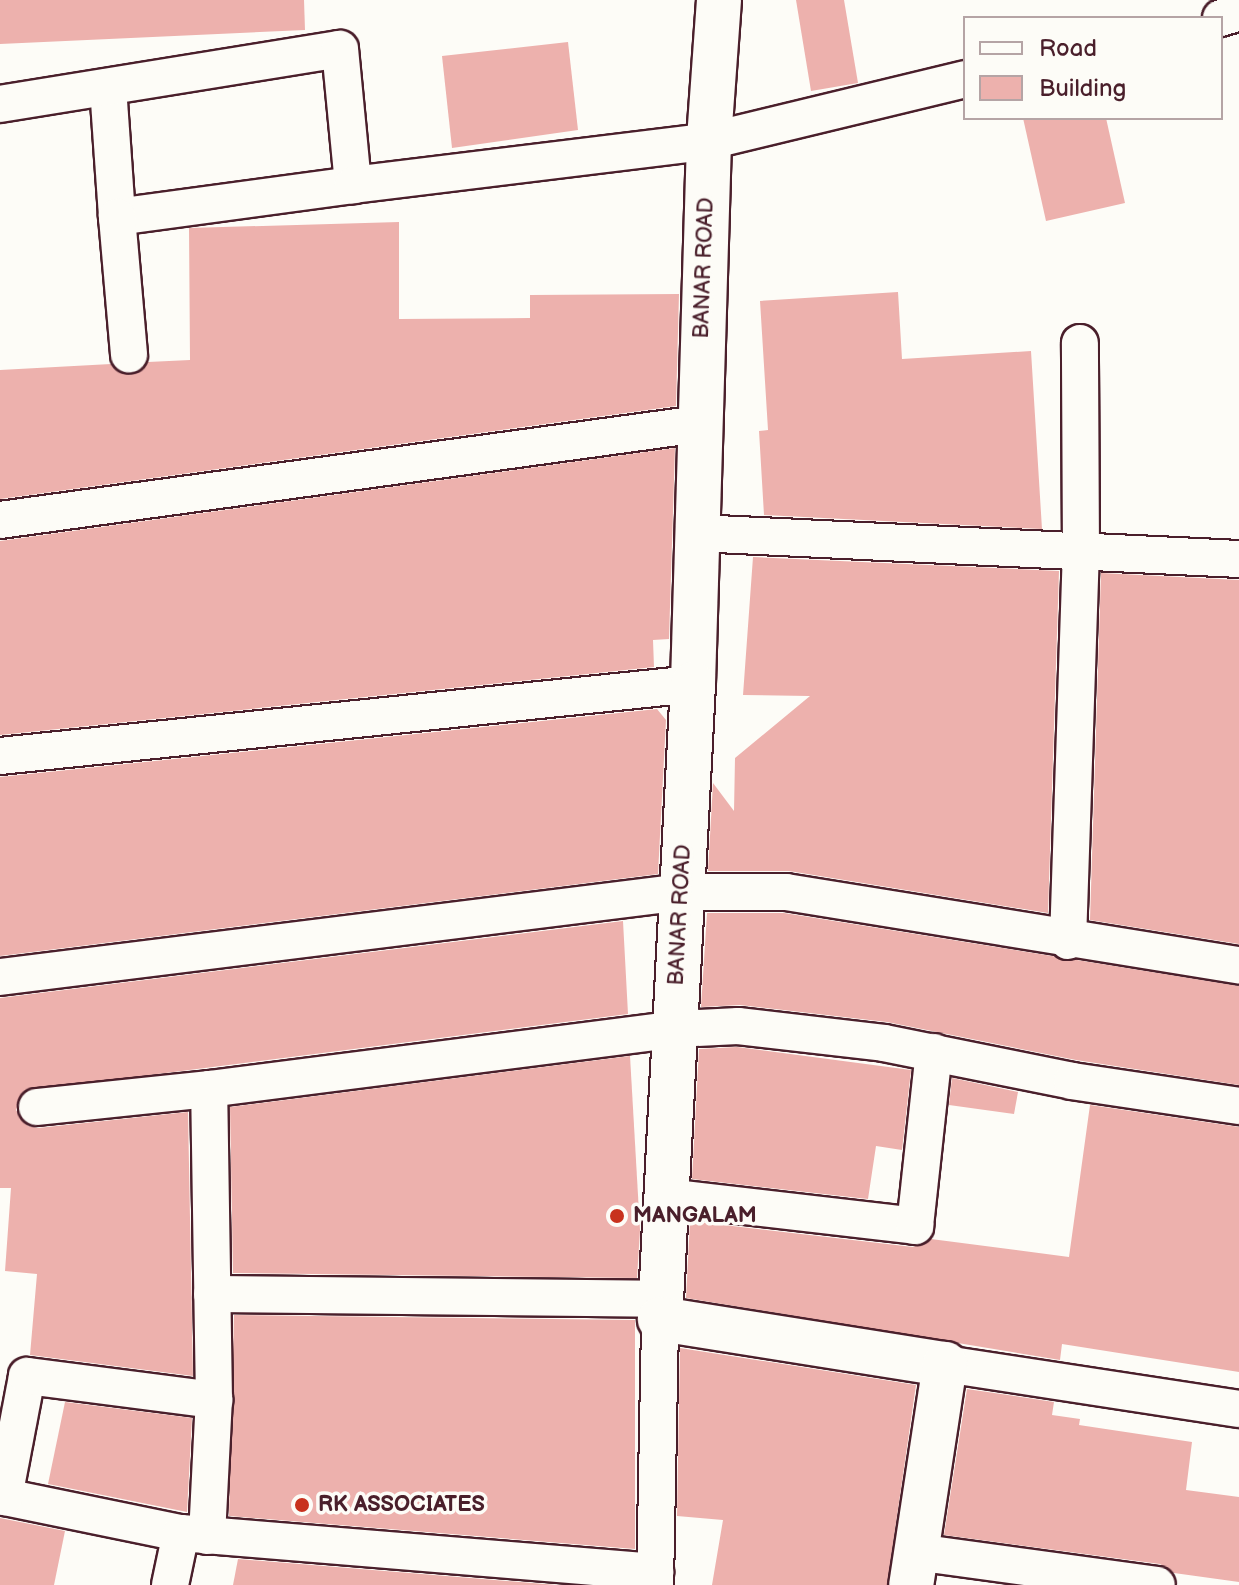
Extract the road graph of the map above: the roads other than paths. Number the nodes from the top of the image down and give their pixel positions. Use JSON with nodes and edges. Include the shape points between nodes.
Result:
{"nodes":[{"id":1,"x":719,"y":0,"type":"edge"},
{"id":2,"x":963,"y":79,"type":"edge"},
{"id":3,"x":108,"y":87,"type":"junction"},
{"id":4,"x":0,"y":104,"type":"edge"},
{"id":5,"x":709,"y":141,"type":"junction"},
{"id":6,"x":353,"y":185,"type":"junction"},
{"id":7,"x":117,"y":217,"type":"junction"},
{"id":8,"x":1080,"y":343,"type":"dead end"},
{"id":9,"x":129,"y":354,"type":"dead end"},
{"id":10,"x":699,"y":424,"type":"junction"},
{"id":11,"x":0,"y":520,"type":"edge"},
{"id":12,"x":696,"y":533,"type":"junction"},
{"id":13,"x":1081,"y":551,"type":"junction"},
{"id":14,"x":1239,"y":559,"type":"edge"},
{"id":15,"x":693,"y":684,"type":"junction"},
{"id":16,"x":0,"y":756,"type":"edge"},
{"id":17,"x":682,"y":892,"type":"junction"},
{"id":18,"x":1068,"y":941,"type":"junction"},
{"id":19,"x":1239,"y":965,"type":"edge"},
{"id":20,"x":0,"y":977,"type":"edge"},
{"id":21,"x":675,"y":1029,"type":"junction"},
{"id":22,"x":934,"y":1052,"type":"junction"},
{"id":23,"x":209,"y":1089,"type":"junction"},
{"id":24,"x":1239,"y":1106,"type":"edge"},
{"id":25,"x":37,"y":1107,"type":"dead end"},
{"id":26,"x":666,"y":1197,"type":"junction"},
{"id":27,"x":212,"y":1294,"type":"junction"},
{"id":28,"x":660,"y":1309,"type":"junction"},
{"id":29,"x":945,"y":1364,"type":"junction"},
{"id":30,"x":214,"y":1400,"type":"junction"},
{"id":31,"x":1239,"y":1409,"type":"edge"},
{"id":32,"x":2,"y":1497,"type":"edge"},
{"id":33,"x":194,"y":1534,"type":"junction"},
{"id":34,"x":914,"y":1568,"type":"edge"},
{"id":35,"x":655,"y":1578,"type":"edge"},
{"id":36,"x":170,"y":1585,"type":"edge"},
{"id":37,"x":1157,"y":1585,"type":"edge"}],
"edges":[{"from":1,"to":5,"type":"street","name":"BANAR ROAD"},
{"from":2,"to":5,"type":"street"},
{"from":3,"to":4,"type":"street"},
{"from":3,"to":6,"type":"street","via":[[340,49]]},
{"from":3,"to":7,"type":"street"},
{"from":5,"to":6,"type":"street"},
{"from":5,"to":10,"type":"street","name":"BANAR ROAD"},
{"from":6,"to":7,"type":"street"},
{"from":7,"to":9,"type":"street"},
{"from":8,"to":13,"type":"street"},
{"from":10,"to":11,"type":"street"},
{"from":10,"to":12,"type":"street","name":"BANAR ROAD"},
{"from":12,"to":13,"type":"street"},
{"from":12,"to":15,"type":"street","name":"BANAR ROAD"},
{"from":13,"to":14,"type":"street"},
{"from":13,"to":18,"type":"street"},
{"from":15,"to":16,"type":"street"},
{"from":15,"to":17,"type":"street","name":"BANAR ROAD"},
{"from":17,"to":18,"type":"street","via":[[786,892]]},
{"from":17,"to":20,"type":"street"},
{"from":17,"to":21,"type":"street","name":"BANAR ROAD"},
{"from":18,"to":19,"type":"street"},
{"from":21,"to":22,"type":"street","via":[[738,1026]]},
{"from":21,"to":23,"type":"street"},
{"from":21,"to":26,"type":"street","name":"BANAR ROAD"},
{"from":22,"to":24,"type":"street","via":[[1072,1081]]},
{"from":22,"to":26,"type":"street","via":[[915,1226]]},
{"from":23,"to":25,"type":"street"},
{"from":23,"to":27,"type":"street"},
{"from":26,"to":28,"type":"street","name":"BANAR ROAD"},
{"from":27,"to":28,"type":"street"},
{"from":27,"to":30,"type":"street"},
{"from":28,"to":29,"type":"street"},
{"from":28,"to":35,"type":"street"},
{"from":29,"to":31,"type":"street"},
{"from":29,"to":34,"type":"street"},
{"from":30,"to":32,"type":"street","via":[[27,1376]]},
{"from":30,"to":33,"type":"street"},
{"from":32,"to":33,"type":"street"},
{"from":33,"to":35,"type":"street"},
{"from":33,"to":36,"type":"street"},
{"from":34,"to":37,"type":"street"}]}
